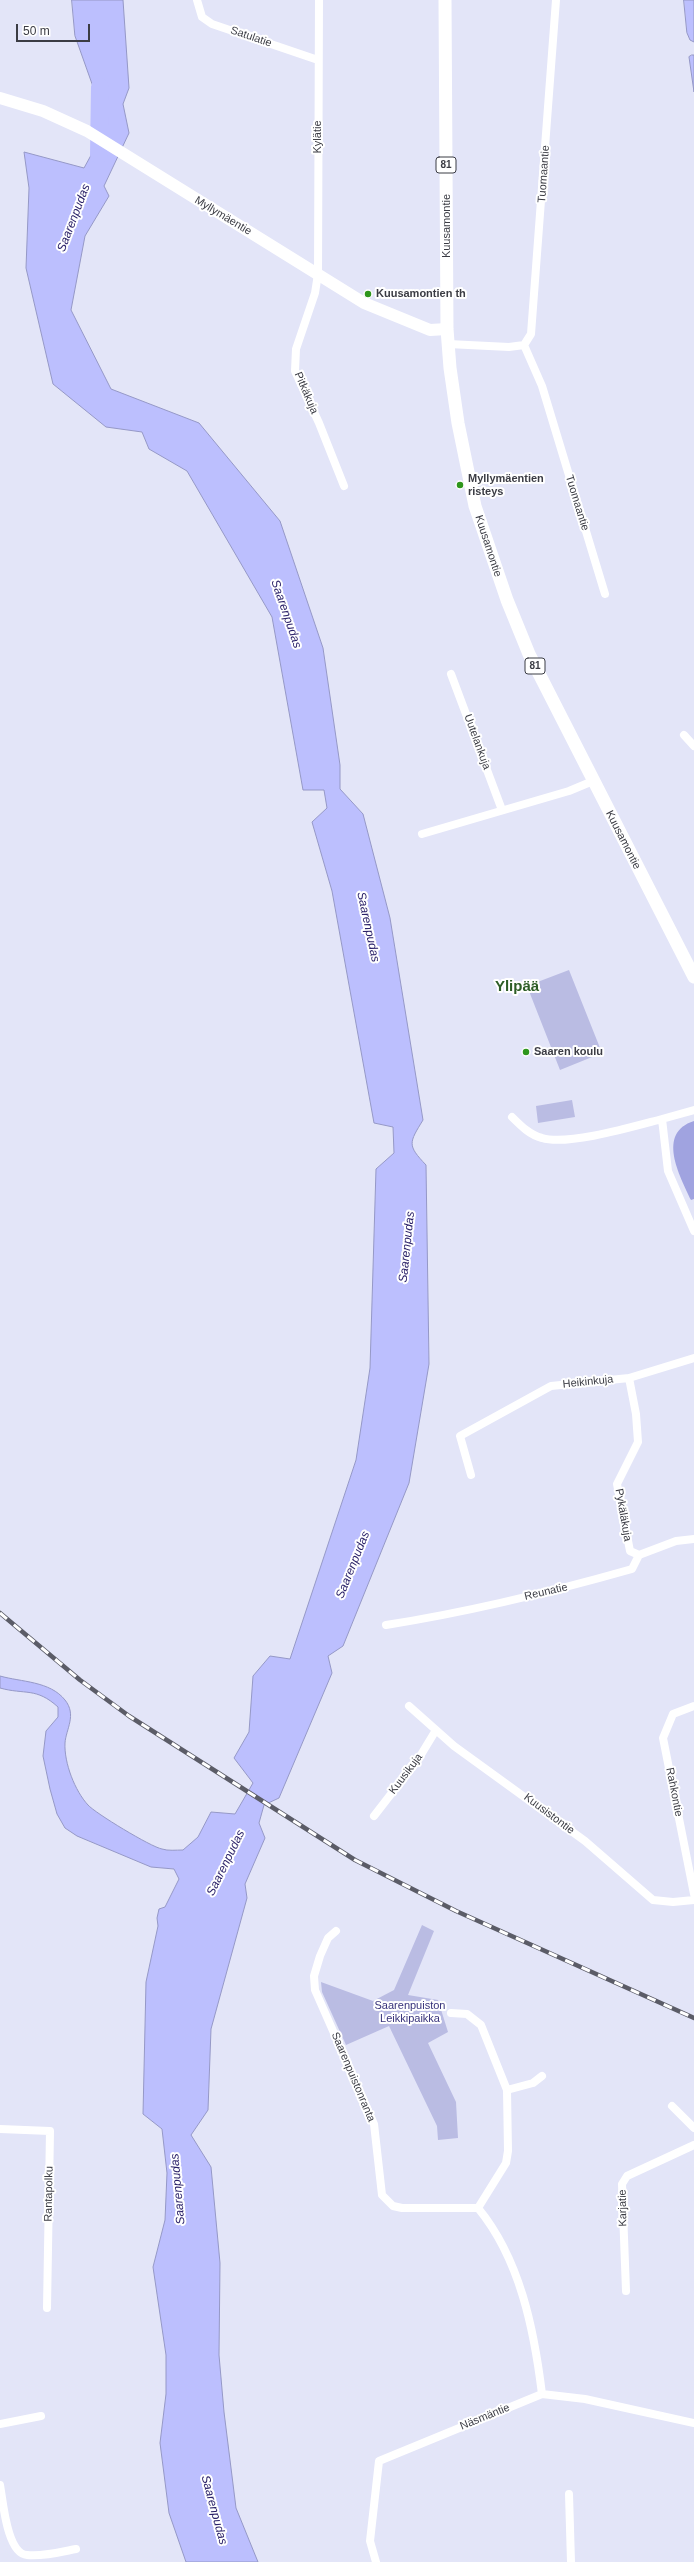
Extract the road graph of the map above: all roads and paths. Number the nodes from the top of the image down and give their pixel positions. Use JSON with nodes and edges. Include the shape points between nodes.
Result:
{"nodes":[{"id":1,"x":197,"y":0,"type":"edge"},
{"id":2,"x":318,"y":0,"type":"edge"},
{"id":3,"x":445,"y":0,"type":"edge"},
{"id":4,"x":556,"y":0,"type":"edge"},
{"id":5,"x":318,"y":60,"type":"junction"},
{"id":6,"x":0,"y":98,"type":"edge"},
{"id":7,"x":318,"y":274,"type":"junction"},
{"id":8,"x":447,"y":329,"type":"junction"},
{"id":9,"x":448,"y":344,"type":"junction"},
{"id":10,"x":524,"y":345,"type":"junction"},
{"id":11,"x":344,"y":486,"type":"dead end"},
{"id":12,"x":605,"y":594,"type":"dead end"},
{"id":13,"x":451,"y":674,"type":"dead end"},
{"id":14,"x":684,"y":735,"type":"dead end"},
{"id":15,"x":694,"y":746,"type":"edge"},
{"id":16,"x":593,"y":780,"type":"junction"},
{"id":17,"x":502,"y":810,"type":"junction"},
{"id":18,"x":422,"y":834,"type":"dead end"},
{"id":19,"x":694,"y":977,"type":"edge"},
{"id":20,"x":694,"y":1110,"type":"edge"},
{"id":21,"x":512,"y":1117,"type":"dead end"},
{"id":22,"x":662,"y":1119,"type":"junction"},
{"id":23,"x":694,"y":1231,"type":"edge"},
{"id":24,"x":694,"y":1358,"type":"edge"},
{"id":25,"x":629,"y":1378,"type":"junction"},
{"id":26,"x":471,"y":1475,"type":"dead end"},
{"id":27,"x":694,"y":1539,"type":"edge"},
{"id":28,"x":639,"y":1555,"type":"junction"},
{"id":29,"x":386,"y":1625,"type":"dead end"},
{"id":30,"x":409,"y":1706,"type":"dead end"},
{"id":31,"x":694,"y":1706,"type":"edge"},
{"id":32,"x":436,"y":1730,"type":"junction"},
{"id":33,"x":374,"y":1816,"type":"dead end"},
{"id":34,"x":694,"y":1894,"type":"edge"},
{"id":35,"x":694,"y":1900,"type":"edge"},
{"id":36,"x":336,"y":1931,"type":"dead end"},
{"id":37,"x":451,"y":2013,"type":"dead end"},
{"id":38,"x":542,"y":2076,"type":"dead end"},
{"id":39,"x":506,"y":2090,"type":"junction"},
{"id":40,"x":672,"y":2106,"type":"dead end"},
{"id":41,"x":0,"y":2128,"type":"edge"},
{"id":42,"x":694,"y":2128,"type":"edge"},
{"id":43,"x":694,"y":2145,"type":"edge"},
{"id":44,"x":478,"y":2208,"type":"junction"},
{"id":45,"x":626,"y":2290,"type":"dead end"},
{"id":46,"x":48,"y":2308,"type":"dead end"},
{"id":47,"x":542,"y":2394,"type":"junction"},
{"id":48,"x":41,"y":2416,"type":"dead end"},
{"id":49,"x":694,"y":2423,"type":"edge"},
{"id":50,"x":0,"y":2424,"type":"edge"},
{"id":51,"x":0,"y":2485,"type":"edge"},
{"id":52,"x":568,"y":2494,"type":"dead end"},
{"id":53,"x":76,"y":2549,"type":"dead end"},
{"id":54,"x":376,"y":2562,"type":"edge"},
{"id":55,"x":571,"y":2562,"type":"edge"}],
"edges":[{"from":1,"to":5,"type":"street","name":"Satulatie","via":[[202,17],[212,24]]},
{"from":2,"to":5,"type":"street","name":"Kylätie"},
{"from":3,"to":8,"type":"main road","name":"Kuusamontie","number":"81"},
{"from":4,"to":10,"type":"street","name":"Tuomaantie","via":[[531,327]]},
{"from":5,"to":7,"type":"street","name":"Kylätie"},
{"from":6,"to":7,"type":"main road","name":"Myllymäentie","via":[[43,111],[87,131]]},
{"from":7,"to":8,"type":"main road","name":"Myllymäentie","via":[[364,303],[430,330]]},
{"from":7,"to":11,"type":"street","name":"Pitkäkuja","via":[[316,292],[296,349],[294,371]]},
{"from":8,"to":9,"type":"main road","name":"Kuusamontie","number":"81"},
{"from":9,"to":10,"type":"street","via":[[509,347]]},
{"from":9,"to":16,"type":"main road","name":"Kuusamontie","number":"81","via":[[466,466],[488,548],[529,654]]},
{"from":10,"to":12,"type":"street","name":"Tuomaantie","via":[[542,386]]},
{"from":13,"to":17,"type":"street","name":"Uutelankuja"},
{"from":14,"to":15,"type":"street"},
{"from":16,"to":17,"type":"street","via":[[569,791]]},
{"from":16,"to":19,"type":"main road","name":"Kuusamontie","number":"81"},
{"from":17,"to":18,"type":"street"},
{"from":20,"to":22,"type":"street"},
{"from":21,"to":22,"type":"street","via":[[523,1129],[543,1139],[579,1137]]},
{"from":22,"to":23,"type":"street","via":[[668,1171]]},
{"from":24,"to":25,"type":"street","name":"Heikinkuja"},
{"from":25,"to":26,"type":"street","name":"Heikinkuja","via":[[551,1386],[460,1436]]},
{"from":25,"to":28,"type":"street","name":"Pykäläkuja","via":[[638,1442],[617,1484],[630,1551]]},
{"from":27,"to":28,"type":"street","via":[[676,1542]]},
{"from":28,"to":29,"type":"street","name":"Reunatie","via":[[632,1569],[549,1593]]},
{"from":30,"to":32,"type":"street","name":"Kuusistontie"},
{"from":31,"to":34,"type":"street","name":"Rahkontie","via":[[673,1714],[663,1738]]},
{"from":32,"to":33,"type":"street","name":"Kuusikuja","via":[[419,1758]]},
{"from":32,"to":35,"type":"street","name":"Kuusistontie","via":[[585,1841],[653,1900]]},
{"from":36,"to":44,"type":"street","name":"Saarenpuistonranta","via":[[328,1938],[320,1956],[314,1984],[374,2124],[382,2195],[393,2206],[402,2208]]},
{"from":37,"to":39,"type":"street","via":[[467,2014],[481,2025]]},
{"from":38,"to":39,"type":"street","via":[[533,2083]]},
{"from":39,"to":44,"type":"street","via":[[506,2163]]},
{"from":40,"to":42,"type":"street"},
{"from":41,"to":46,"type":"street","name":"Rantapolku","via":[[50,2131]]},
{"from":43,"to":45,"type":"street","name":"Karjatie","via":[[626,2176],[622,2184]]},
{"from":44,"to":47,"type":"street","via":[[491,2223],[528,2306]]},
{"from":47,"to":49,"type":"street","name":"Näsmäntie","via":[[585,2399]]},
{"from":47,"to":54,"type":"street","name":"Näsmäntie","via":[[379,2461],[370,2541]]},
{"from":48,"to":50,"type":"street"},
{"from":51,"to":53,"type":"street","via":[[11,2539],[16,2550],[26,2556]]},
{"from":52,"to":55,"type":"street"}]}
